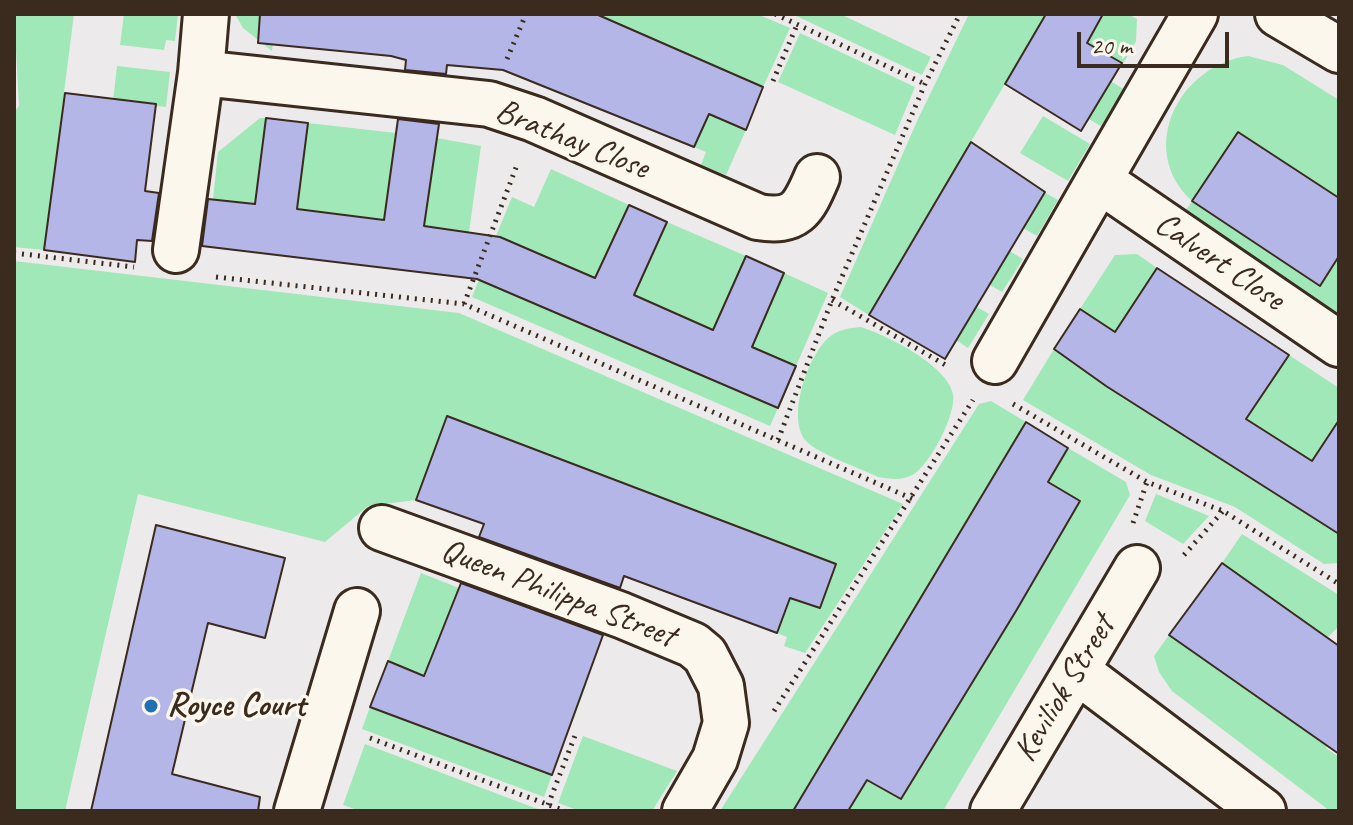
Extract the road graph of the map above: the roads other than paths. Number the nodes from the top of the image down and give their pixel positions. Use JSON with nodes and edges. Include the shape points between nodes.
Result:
{"nodes":[{"id":1,"x":206,"y":14,"type":"edge"},
{"id":2,"x":1195,"y":14,"type":"edge"},
{"id":3,"x":1278,"y":14,"type":"edge"},
{"id":4,"x":1339,"y":50,"type":"edge"},
{"id":5,"x":201,"y":73,"type":"junction"},
{"id":6,"x":817,"y":177,"type":"dead end"},
{"id":7,"x":1099,"y":180,"type":"junction"},
{"id":8,"x":175,"y":265,"type":"road end"},
{"id":9,"x":1339,"y":344,"type":"edge"},
{"id":10,"x":975,"y":366,"type":"road end"},
{"id":11,"x":382,"y":528,"type":"dead end"},
{"id":12,"x":1137,"y":568,"type":"dead end"},
{"id":13,"x":357,"y":611,"type":"dead end"},
{"id":14,"x":1077,"y":671,"type":"junction"},
{"id":15,"x":297,"y":811,"type":"edge"},
{"id":16,"x":685,"y":811,"type":"edge"},
{"id":17,"x":993,"y":811,"type":"edge"},
{"id":18,"x":1263,"y":811,"type":"edge"}],
"edges":[{"from":1,"to":5,"type":"street"},
{"from":2,"to":7,"type":"street"},
{"from":3,"to":4,"type":"street"},
{"from":5,"to":6,"type":"street","name":"Brathay Close","via":[[489,104],[758,217],[781,221],[798,212]]},
{"from":5,"to":8,"type":"street"},
{"from":7,"to":9,"type":"street","name":"Calvert Close"},
{"from":7,"to":10,"type":"street"},
{"from":11,"to":16,"type":"street","name":"Queen Philippa Street","via":[[648,625],[705,655],[721,686],[726,723],[715,759]]},
{"from":12,"to":14,"type":"street","name":"Keviliok Street"},
{"from":13,"to":15,"type":"street"},
{"from":14,"to":17,"type":"street","name":"Keviliok Street"},
{"from":14,"to":18,"type":"street"}]}
